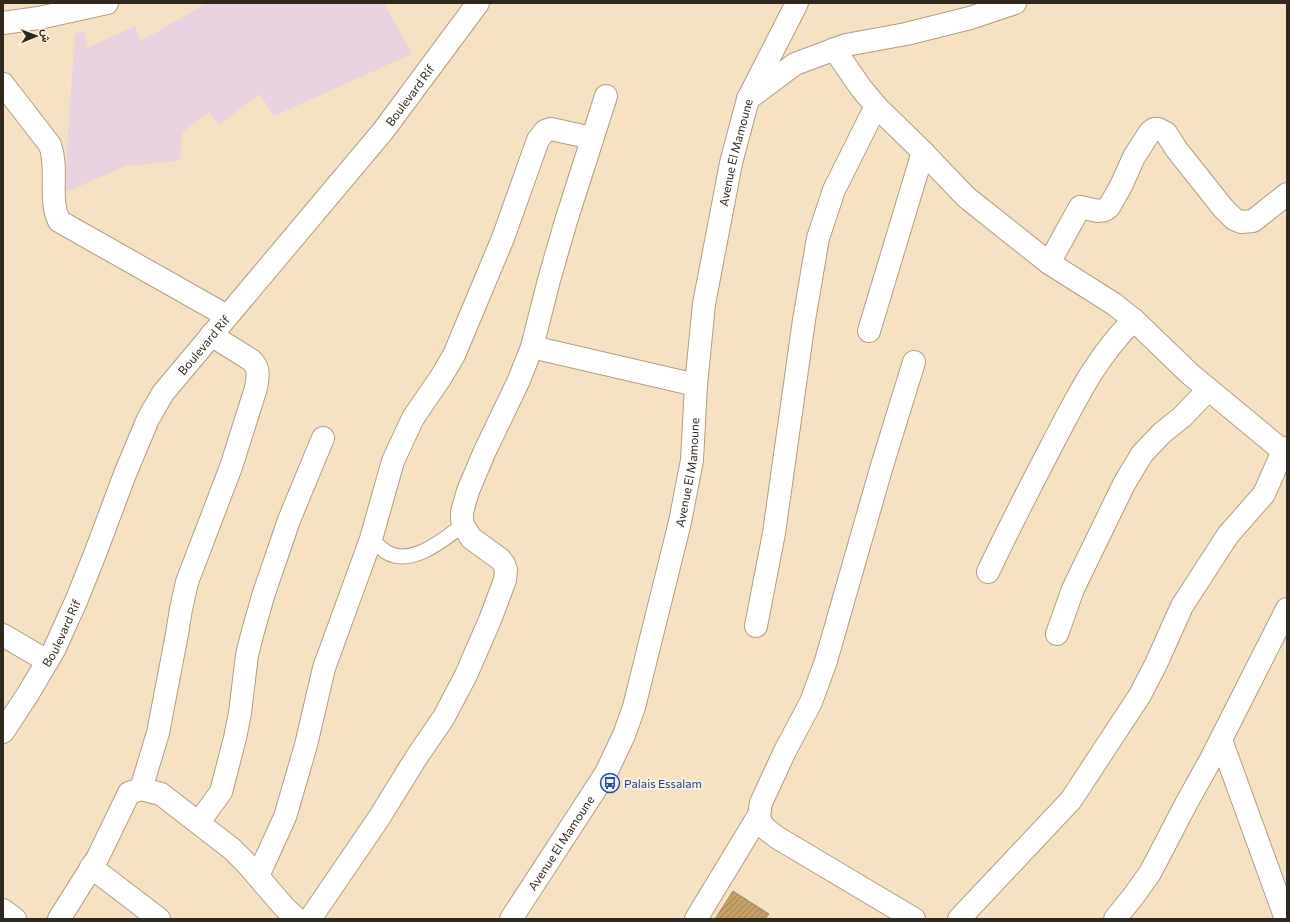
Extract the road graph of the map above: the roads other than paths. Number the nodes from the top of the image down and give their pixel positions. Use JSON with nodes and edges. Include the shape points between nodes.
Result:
{"nodes":[{"id":1,"x":107,"y":3,"type":"edge"},
{"id":2,"x":478,"y":3,"type":"edge"},
{"id":3,"x":797,"y":3,"type":"edge"},
{"id":4,"x":1015,"y":3,"type":"edge"},
{"id":5,"x":3,"y":24,"type":"edge"},
{"id":6,"x":834,"y":49,"type":"junction"},
{"id":7,"x":3,"y":84,"type":"edge"},
{"id":8,"x":606,"y":96,"type":"dead end"},
{"id":9,"x":748,"y":99,"type":"junction"},
{"id":10,"x":876,"y":106,"type":"junction"},
{"id":11,"x":592,"y":138,"type":"junction"},
{"id":12,"x":923,"y":152,"type":"junction"},
{"id":13,"x":1287,"y":194,"type":"edge"},
{"id":14,"x":1049,"y":263,"type":"junction"},
{"id":15,"x":227,"y":316,"type":"junction"},
{"id":16,"x":1134,"y":320,"type":"junction"},
{"id":17,"x":869,"y":332,"type":"dead end"},
{"id":18,"x":211,"y":335,"type":"junction"},
{"id":19,"x":532,"y":347,"type":"junction"},
{"id":20,"x":914,"y":362,"type":"dead end"},
{"id":21,"x":696,"y":384,"type":"junction"},
{"id":22,"x":1208,"y":390,"type":"junction"},
{"id":23,"x":323,"y":438,"type":"dead end"},
{"id":24,"x":1285,"y":449,"type":"edge"},
{"id":25,"x":463,"y":525,"type":"junction"},
{"id":26,"x":371,"y":539,"type":"junction"},
{"id":27,"x":988,"y":572,"type":"dead end"},
{"id":28,"x":1287,"y":609,"type":"edge"},
{"id":29,"x":756,"y":626,"type":"dead end"},
{"id":30,"x":1057,"y":634,"type":"dead end"},
{"id":31,"x":3,"y":635,"type":"edge"},
{"id":32,"x":48,"y":660,"type":"junction"},
{"id":33,"x":3,"y":732,"type":"edge"},
{"id":34,"x":1221,"y":740,"type":"junction"},
{"id":35,"x":141,"y":789,"type":"junction"},
{"id":36,"x":759,"y":815,"type":"junction"},
{"id":37,"x":199,"y":822,"type":"junction"},
{"id":38,"x":91,"y":867,"type":"junction"},
{"id":39,"x":258,"y":876,"type":"junction"},
{"id":40,"x":3,"y":910,"type":"edge"},
{"id":41,"x":15,"y":919,"type":"edge"},
{"id":42,"x":59,"y":919,"type":"edge"},
{"id":43,"x":159,"y":919,"type":"edge"},
{"id":44,"x":297,"y":919,"type":"edge"},
{"id":45,"x":310,"y":919,"type":"edge"},
{"id":46,"x":510,"y":919,"type":"edge"},
{"id":47,"x":696,"y":919,"type":"edge"},
{"id":48,"x":914,"y":919,"type":"edge"},
{"id":49,"x":959,"y":919,"type":"edge"},
{"id":50,"x":1115,"y":919,"type":"edge"},
{"id":51,"x":1286,"y":919,"type":"edge"}],
"edges":[{"from":1,"to":5,"type":"street"},
{"from":2,"to":15,"type":"street","name":"Boulevard Rif","via":[[383,130]]},
{"from":3,"to":9,"type":"street","name":"Avenue El Mamoune"},
{"from":4,"to":6,"type":"street","via":[[970,18]]},
{"from":6,"to":9,"type":"street","via":[[796,64]]},
{"from":6,"to":10,"type":"street"},
{"from":7,"to":15,"type":"street","via":[[53,152],[55,204],[59,221]]},
{"from":8,"to":11,"type":"street"},
{"from":9,"to":21,"type":"street","name":"Avenue El Mamoune","via":[[731,163],[704,304]]},
{"from":10,"to":12,"type":"street"},
{"from":10,"to":29,"type":"street","via":[[834,190],[818,238],[774,532]]},
{"from":11,"to":19,"type":"street","via":[[551,273]]},
{"from":11,"to":26,"type":"street","via":[[551,128],[538,140],[502,238],[454,355],[403,437],[393,461]]},
{"from":12,"to":14,"type":"street","via":[[966,198]]},
{"from":12,"to":17,"type":"street"},
{"from":13,"to":14,"type":"street","via":[[1253,221],[1242,222],[1234,219],[1166,133],[1154,130],[1150,132],[1134,157],[1109,207],[1098,211],[1080,207]]},
{"from":14,"to":16,"type":"street","via":[[1114,304]]},
{"from":15,"to":18,"type":"street","name":"Boulevard Rif"},
{"from":16,"to":22,"type":"street"},
{"from":16,"to":27,"type":"street","via":[[1119,334],[1084,385],[1011,522]]},
{"from":18,"to":32,"type":"street","name":"Boulevard Rif","via":[[163,392],[148,419],[77,599]]},
{"from":18,"to":35,"type":"street","via":[[256,364],[258,376],[231,467],[187,582],[158,733]]},
{"from":19,"to":21,"type":"street"},
{"from":19,"to":25,"type":"street","via":[[468,491],[462,512]]},
{"from":20,"to":36,"type":"street","via":[[826,661],[811,702],[761,803]]},
{"from":21,"to":46,"type":"street","name":"Avenue El Mamoune","via":[[692,460],[680,522],[634,707],[606,773]]},
{"from":22,"to":24,"type":"street"},
{"from":22,"to":30,"type":"street","via":[[1142,454],[1124,484],[1073,589]]},
{"from":23,"to":37,"type":"street","via":[[289,520],[263,596],[247,655],[240,713],[221,792]]},
{"from":24,"to":49,"type":"street","via":[[1264,494],[1228,535],[1182,606],[1140,695],[1071,800]]},
{"from":25,"to":26,"type":"lane","via":[[429,548],[403,557],[388,553]]},
{"from":25,"to":45,"type":"street","via":[[471,538],[500,559],[506,570],[505,580],[490,620],[444,717]]},
{"from":26,"to":39,"type":"street","via":[[324,668],[285,817]]},
{"from":28,"to":34,"type":"street"},
{"from":31,"to":32,"type":"street"},
{"from":32,"to":33,"type":"street","name":"Boulevard Rif"},
{"from":34,"to":50,"type":"street","via":[[1150,873]]},
{"from":34,"to":51,"type":"street"},
{"from":35,"to":37,"type":"street","via":[[161,794]]},
{"from":35,"to":38,"type":"street","via":[[129,793],[116,823]]},
{"from":36,"to":47,"type":"street"},
{"from":36,"to":48,"type":"street","via":[[763,826],[778,838]]},
{"from":37,"to":39,"type":"street","via":[[232,848]]},
{"from":38,"to":42,"type":"street"},
{"from":38,"to":43,"type":"street"},
{"from":39,"to":44,"type":"street"},
{"from":40,"to":41,"type":"street"}]}
